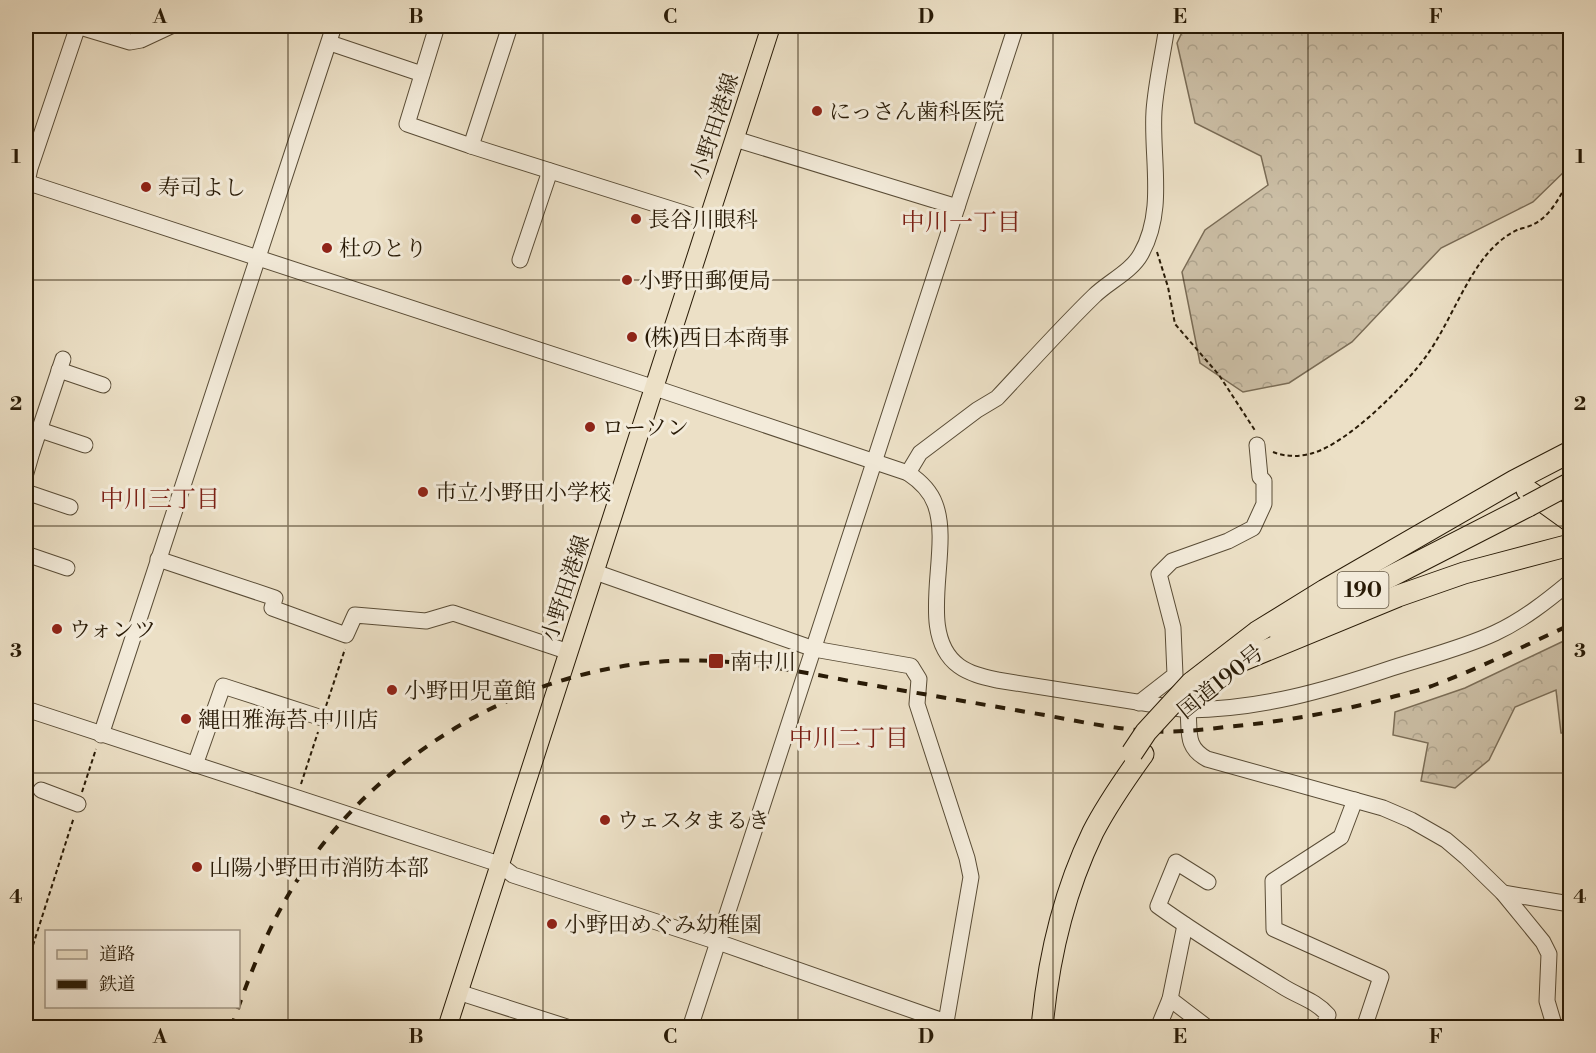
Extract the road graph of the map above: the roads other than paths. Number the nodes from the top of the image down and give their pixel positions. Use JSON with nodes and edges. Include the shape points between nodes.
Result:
{"nodes":[{"id":1,"x":78,"y":26,"type":"edge"},
{"id":2,"x":171,"y":26,"type":"edge"},
{"id":3,"x":334,"y":26,"type":"edge"},
{"id":4,"x":437,"y":26,"type":"edge"},
{"id":5,"x":510,"y":26,"type":"edge"},
{"id":6,"x":771,"y":26,"type":"edge"},
{"id":7,"x":1016,"y":26,"type":"edge"},
{"id":8,"x":1167,"y":26,"type":"edge"},
{"id":9,"x":330,"y":43,"type":"junction"},
{"id":10,"x":422,"y":74,"type":"junction"},
{"id":11,"x":735,"y":139,"type":"junction"},
{"id":12,"x":471,"y":146,"type":"junction"},
{"id":13,"x":550,"y":171,"type":"junction"},
{"id":14,"x":26,"y":184,"type":"edge"},
{"id":15,"x":957,"y":207,"type":"junction"},
{"id":16,"x":709,"y":221,"type":"junction"},
{"id":17,"x":258,"y":258,"type":"junction"},
{"id":18,"x":520,"y":260,"type":"dead end"},
{"id":19,"x":103,"y":385,"type":"dead end"},
{"id":20,"x":655,"y":388,"type":"junction"},
{"id":21,"x":40,"y":430,"type":"junction"},
{"id":22,"x":79,"y":438,"type":"dead end"},
{"id":23,"x":1257,"y":445,"type":"road end"},
{"id":24,"x":29,"y":451,"type":"edge"},
{"id":25,"x":1570,"y":452,"type":"edge"},
{"id":26,"x":874,"y":462,"type":"junction"},
{"id":27,"x":26,"y":473,"type":"edge"},
{"id":28,"x":908,"y":473,"type":"junction"},
{"id":29,"x":1514,"y":481,"type":"junction"},
{"id":30,"x":1570,"y":484,"type":"edge"},
{"id":31,"x":26,"y":492,"type":"edge"},
{"id":32,"x":70,"y":507,"type":"dead end"},
{"id":33,"x":1570,"y":521,"type":"edge"},
{"id":34,"x":1570,"y":545,"type":"edge"},
{"id":35,"x":26,"y":554,"type":"edge"},
{"id":36,"x":159,"y":559,"type":"junction"},
{"id":37,"x":67,"y":568,"type":"dead end"},
{"id":38,"x":595,"y":572,"type":"junction"},
{"id":39,"x":1570,"y":582,"type":"edge"},
{"id":40,"x":814,"y":649,"type":"junction"},
{"id":41,"x":569,"y":652,"type":"junction"},
{"id":42,"x":1238,"y":662,"type":"junction"},
{"id":43,"x":1199,"y":685,"type":"junction"},
{"id":44,"x":1139,"y":704,"type":"junction"},
{"id":45,"x":26,"y":709,"type":"edge"},
{"id":46,"x":1188,"y":710,"type":"junction"},
{"id":47,"x":322,"y":718,"type":"dead end"},
{"id":48,"x":101,"y":735,"type":"junction"},
{"id":49,"x":195,"y":765,"type":"junction"},
{"id":50,"x":41,"y":790,"type":"dead end"},
{"id":51,"x":1355,"y":800,"type":"junction"},
{"id":52,"x":78,"y":804,"type":"road end"},
{"id":53,"x":499,"y":864,"type":"junction"},
{"id":54,"x":1208,"y":882,"type":"dead end"},
{"id":55,"x":1503,"y":893,"type":"junction"},
{"id":56,"x":1570,"y":904,"type":"edge"},
{"id":57,"x":1185,"y":925,"type":"junction"},
{"id":58,"x":718,"y":942,"type":"junction"},
{"id":59,"x":458,"y":992,"type":"junction"},
{"id":60,"x":1170,"y":999,"type":"junction"},
{"id":61,"x":945,"y":1025,"type":"edge"},
{"id":62,"x":694,"y":1026,"type":"edge"},
{"id":63,"x":447,"y":1028,"type":"edge"},
{"id":64,"x":570,"y":1028,"type":"edge"},
{"id":65,"x":1041,"y":1028,"type":"edge"},
{"id":66,"x":1158,"y":1028,"type":"edge"},
{"id":67,"x":1208,"y":1028,"type":"edge"},
{"id":68,"x":1323,"y":1028,"type":"edge"},
{"id":69,"x":1364,"y":1028,"type":"edge"},
{"id":70,"x":1555,"y":1028,"type":"edge"}],
"edges":[{"from":1,"to":2,"type":"street","via":[[130,42]]},
{"from":1,"to":14,"type":"street"},
{"from":3,"to":9,"type":"street"},
{"from":4,"to":10,"type":"street"},
{"from":5,"to":12,"type":"street"},
{"from":6,"to":11,"type":"main road","name":"小野田港線"},
{"from":7,"to":15,"type":"street"},
{"from":8,"to":28,"type":"street","via":[[1154,111],[1153,220],[1140,257],[1095,294],[997,398],[920,453]]},
{"from":9,"to":10,"type":"street"},
{"from":9,"to":17,"type":"street"},
{"from":10,"to":12,"type":"street","via":[[407,124]]},
{"from":11,"to":15,"type":"street"},
{"from":11,"to":16,"type":"main road","name":"小野田港線"},
{"from":12,"to":13,"type":"street"},
{"from":13,"to":16,"type":"street"},
{"from":13,"to":18,"type":"street"},
{"from":14,"to":17,"type":"street"},
{"from":15,"to":26,"type":"street"},
{"from":16,"to":20,"type":"main road","name":"小野田港線"},
{"from":17,"to":20,"type":"street"},
{"from":17,"to":36,"type":"street"},
{"from":19,"to":21,"type":"street","via":[[61,365]]},
{"from":20,"to":26,"type":"street"},
{"from":20,"to":38,"type":"main road","name":"小野田港線"},
{"from":21,"to":22,"type":"street"},
{"from":21,"to":24,"type":"street"},
{"from":23,"to":44,"type":"street","via":[[1264,504],[1253,528],[1172,561],[1159,574],[1173,628],[1175,675]]},
{"from":24,"to":27,"type":"street"},
{"from":25,"to":29,"type":"highway"},
{"from":26,"to":28,"type":"street"},
{"from":26,"to":40,"type":"street"},
{"from":28,"to":44,"type":"street","via":[[935,502],[941,536],[936,621],[940,638],[958,666],[997,680]]},
{"from":29,"to":33,"type":"highway"},
{"from":29,"to":43,"type":"highway","via":[[1257,632]]},
{"from":30,"to":42,"type":"highway","name":"国道190号","number":"190","bridge":true,"via":[[1283,632]]},
{"from":31,"to":32,"type":"street"},
{"from":34,"to":42,"type":"highway","via":[[1398,596]]},
{"from":35,"to":37,"type":"street"},
{"from":36,"to":41,"type":"street","via":[[275,598],[272,608],[346,635],[355,615],[426,621],[453,613]]},
{"from":36,"to":48,"type":"street"},
{"from":38,"to":40,"type":"street"},
{"from":38,"to":41,"type":"main road","name":"小野田港線"},
{"from":39,"to":46,"type":"street","via":[[1522,619],[1453,648],[1324,691],[1284,700]]},
{"from":40,"to":58,"type":"street"},
{"from":40,"to":61,"type":"street","via":[[911,666],[918,679],[917,704],[971,877]]},
{"from":41,"to":53,"type":"main road","name":"小野田港線"},
{"from":42,"to":43,"type":"highway","name":"国道190号","number":"190"},
{"from":43,"to":65,"type":"highway","name":"国道190号","number":"190","via":[[1175,717],[1137,754],[1074,874],[1050,957]]},
{"from":44,"to":46,"type":"street"},
{"from":45,"to":48,"type":"street"},
{"from":46,"to":51,"type":"street","via":[[1191,747],[1207,759]]},
{"from":47,"to":49,"type":"street","via":[[223,686]]},
{"from":48,"to":49,"type":"street"},
{"from":49,"to":53,"type":"street"},
{"from":50,"to":52,"type":"street"},
{"from":51,"to":55,"type":"street","via":[[1383,808],[1431,831],[1466,856]]},
{"from":51,"to":69,"type":"street","via":[[1341,837],[1274,881],[1274,929],[1381,977]]},
{"from":53,"to":58,"type":"street","via":[[513,875]]},
{"from":53,"to":59,"type":"main road","name":"小野田港線"},
{"from":54,"to":57,"type":"street","via":[[1176,862],[1158,906]]},
{"from":55,"to":56,"type":"street"},
{"from":55,"to":70,"type":"street","via":[[1549,954],[1547,1001]]},
{"from":57,"to":60,"type":"street"},
{"from":57,"to":68,"type":"street","via":[[1296,995],[1318,1004],[1328,1015]]},
{"from":58,"to":61,"type":"street"},
{"from":58,"to":62,"type":"street"},
{"from":59,"to":63,"type":"main road","name":"小野田港線"},
{"from":59,"to":64,"type":"street"},
{"from":60,"to":66,"type":"street"},
{"from":60,"to":67,"type":"street"}]}
